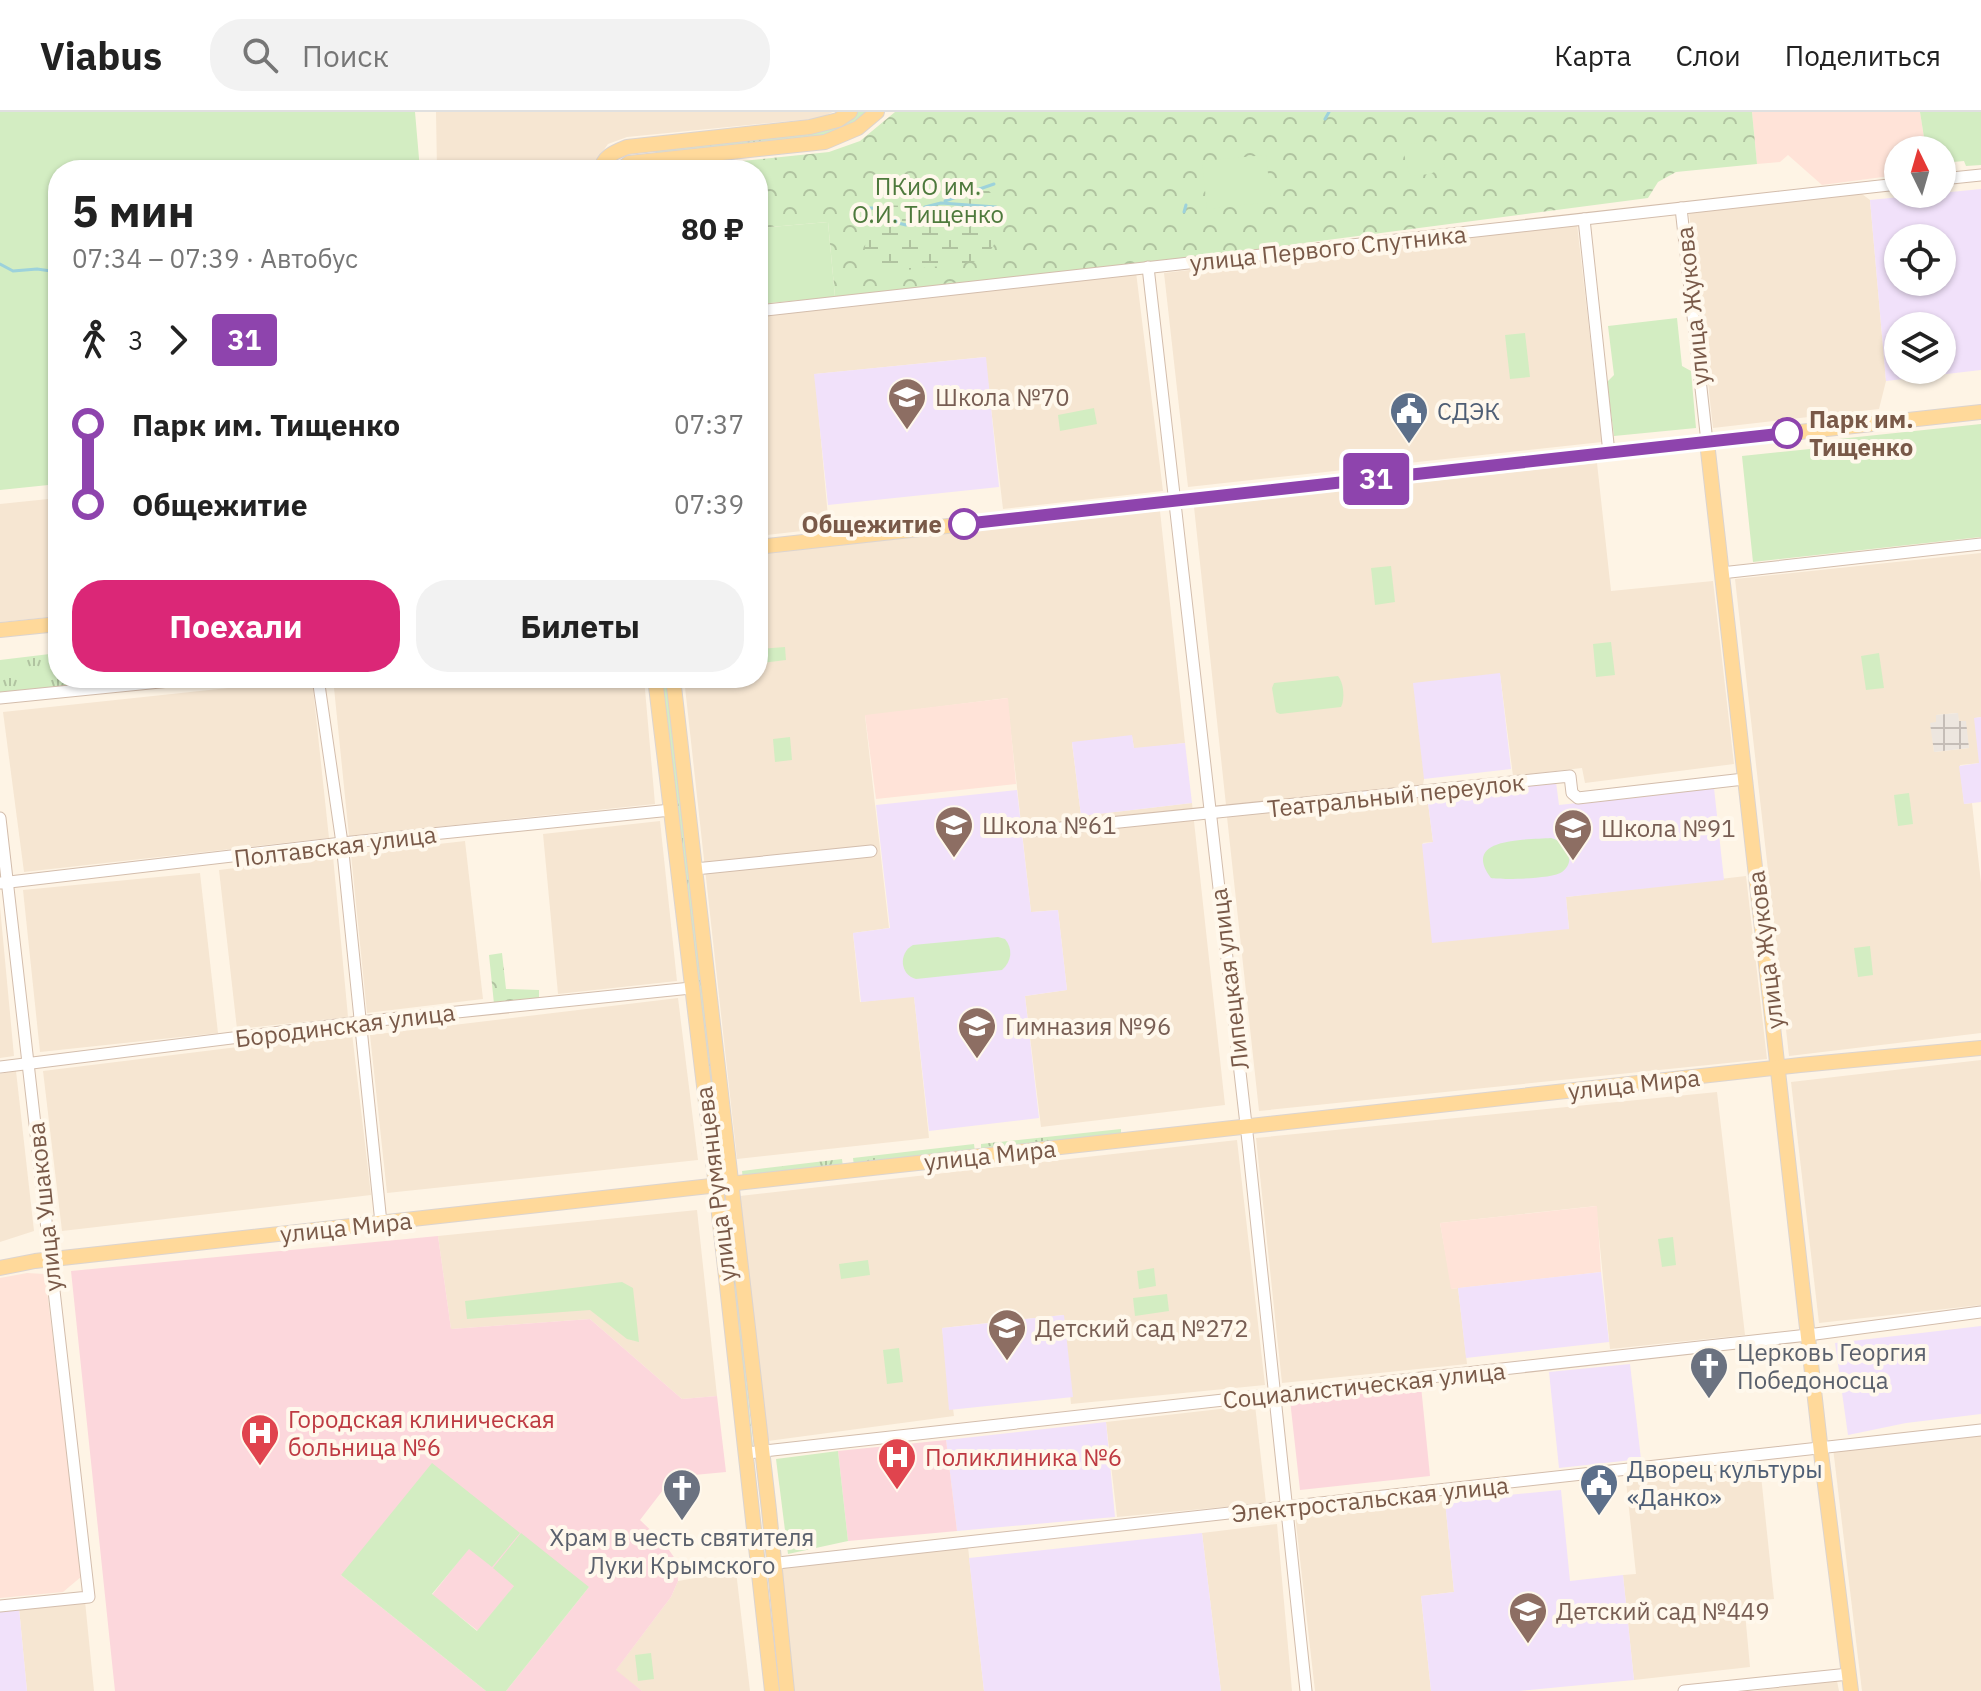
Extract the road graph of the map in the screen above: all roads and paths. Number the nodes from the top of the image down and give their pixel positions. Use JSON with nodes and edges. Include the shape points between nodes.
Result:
{"nodes":[{"id":1,"x":850,"y":112,"type":"edge"},
{"id":2,"x":877,"y":112,"type":"edge"},
{"id":3,"x":613,"y":152,"type":"junction"},
{"id":4,"x":604,"y":160,"type":"edge"},
{"id":5,"x":616,"y":160,"type":"edge"},
{"id":6,"x":657,"y":160,"type":"edge"},
{"id":7,"x":1981,"y":175,"type":"edge"},
{"id":8,"x":1956,"y":178,"type":"edge"},
{"id":9,"x":1884,"y":186,"type":"edge"},
{"id":10,"x":1681,"y":208,"type":"junction"},
{"id":11,"x":1584,"y":219,"type":"junction"},
{"id":12,"x":1148,"y":267,"type":"junction"},
{"id":13,"x":768,"y":310,"type":"edge"},
{"id":14,"x":1981,"y":412,"type":"edge"},
{"id":15,"x":1707,"y":442,"type":"junction"},
{"id":16,"x":1609,"y":453,"type":"junction"},
{"id":17,"x":1175,"y":501,"type":"junction"},
{"id":18,"x":1981,"y":544,"type":"edge"},
{"id":19,"x":768,"y":546,"type":"edge"},
{"id":20,"x":1721,"y":573,"type":"junction"},
{"id":21,"x":48,"y":625,"type":"edge"},
{"id":22,"x":0,"y":630,"type":"edge"},
{"id":23,"x":100,"y":688,"type":"edge"},
{"id":24,"x":319,"y":688,"type":"edge"},
{"id":25,"x":656,"y":688,"type":"edge"},
{"id":26,"x":674,"y":688,"type":"edge"},
{"id":27,"x":0,"y":698,"type":"edge"},
{"id":28,"x":1744,"y":779,"type":"junction"},
{"id":29,"x":671,"y":810,"type":"junction"},
{"id":30,"x":1210,"y":814,"type":"junction"},
{"id":31,"x":0,"y":818,"type":"edge"},
{"id":32,"x":1031,"y":831,"type":"dead end"},
{"id":33,"x":342,"y":843,"type":"junction"},
{"id":34,"x":871,"y":851,"type":"dead end"},
{"id":35,"x":695,"y":869,"type":"junction"},
{"id":36,"x":3,"y":883,"type":"edge"},
{"id":37,"x":691,"y":988,"type":"junction"},
{"id":38,"x":360,"y":1022,"type":"junction"},
{"id":39,"x":1981,"y":1048,"type":"edge"},
{"id":40,"x":28,"y":1062,"type":"junction"},
{"id":41,"x":0,"y":1067,"type":"edge"},
{"id":42,"x":1779,"y":1067,"type":"junction"},
{"id":43,"x":1246,"y":1127,"type":"junction"},
{"id":44,"x":724,"y":1184,"type":"junction"},
{"id":45,"x":381,"y":1223,"type":"junction"},
{"id":46,"x":49,"y":1260,"type":"junction"},
{"id":47,"x":0,"y":1268,"type":"edge"},
{"id":48,"x":1981,"y":1312,"type":"edge"},
{"id":49,"x":1808,"y":1335,"type":"junction"},
{"id":50,"x":1276,"y":1395,"type":"junction"},
{"id":51,"x":1981,"y":1430,"type":"edge"},
{"id":52,"x":1821,"y":1449,"type":"junction"},
{"id":53,"x":754,"y":1453,"type":"junction"},
{"id":54,"x":1288,"y":1508,"type":"junction"},
{"id":55,"x":767,"y":1564,"type":"junction"},
{"id":56,"x":0,"y":1606,"type":"edge"},
{"id":57,"x":1849,"y":1674,"type":"junction"},
{"id":58,"x":772,"y":1691,"type":"edge"},
{"id":59,"x":787,"y":1691,"type":"edge"},
{"id":60,"x":1306,"y":1691,"type":"edge"},
{"id":61,"x":1684,"y":1691,"type":"edge"},
{"id":62,"x":1851,"y":1691,"type":"edge"}],
"edges":[{"from":1,"to":3,"type":"main road","via":[[810,127]]},
{"from":2,"to":6,"type":"main road","via":[[858,128],[825,142]]},
{"from":3,"to":4,"type":"main road"},
{"from":3,"to":5,"type":"main road"},
{"from":7,"to":8,"type":"street"},
{"from":9,"to":10,"type":"street","name":"улица Первого Спутника"},
{"from":10,"to":11,"type":"street","name":"улица Первого Спутника"},
{"from":10,"to":15,"type":"street","name":"улица Жукова"},
{"from":11,"to":12,"type":"street","name":"улица Первого Спутника"},
{"from":11,"to":16,"type":"street"},
{"from":12,"to":13,"type":"street","name":"улица Первого Спутника"},
{"from":12,"to":17,"type":"street","name":"Липецкая улица"},
{"from":14,"to":15,"type":"main road"},
{"from":15,"to":16,"type":"main road"},
{"from":15,"to":20,"type":"main road","name":"улица Жукова"},
{"from":16,"to":17,"type":"main road"},
{"from":17,"to":19,"type":"main road"},
{"from":17,"to":30,"type":"street","name":"Липецкая улица"},
{"from":18,"to":20,"type":"street"},
{"from":20,"to":28,"type":"main road","name":"улица Жукова"},
{"from":21,"to":22,"type":"main road"},
{"from":23,"to":27,"type":"street"},
{"from":24,"to":33,"type":"street"},
{"from":25,"to":29,"type":"main road","name":"улица Румянцева"},
{"from":26,"to":35,"type":"main road","name":"улица Румянцева"},
{"from":28,"to":30,"type":"street","name":"Театральный переулок","via":[[1578,798],[1570,776]]},
{"from":28,"to":42,"type":"main road","name":"улица Жукова"},
{"from":29,"to":33,"type":"street","name":"Полтавская улица"},
{"from":29,"to":37,"type":"main road","name":"улица Румянцева"},
{"from":30,"to":32,"type":"street","name":"Театральный переулок"},
{"from":30,"to":43,"type":"street","name":"Липецкая улица"},
{"from":31,"to":36,"type":"street","name":"улица Ушакова"},
{"from":33,"to":36,"type":"street","name":"Полтавская улица"},
{"from":33,"to":38,"type":"street"},
{"from":34,"to":35,"type":"street"},
{"from":35,"to":44,"type":"main road","name":"улица Румянцева"},
{"from":36,"to":40,"type":"street","name":"улица Ушакова"},
{"from":37,"to":38,"type":"street","name":"Бородинская улица"},
{"from":37,"to":44,"type":"main road","name":"улица Румянцева"},
{"from":38,"to":40,"type":"street","name":"Бородинская улица"},
{"from":38,"to":45,"type":"street"},
{"from":39,"to":42,"type":"main road","name":"улица Мира"},
{"from":40,"to":41,"type":"street","name":"Бородинская улица"},
{"from":40,"to":46,"type":"street","name":"улица Ушакова"},
{"from":42,"to":43,"type":"main road","name":"улица Мира"},
{"from":42,"to":49,"type":"main road","name":"улица Жукова"},
{"from":43,"to":44,"type":"main road","name":"улица Мира"},
{"from":43,"to":50,"type":"street","name":"Липецкая улица"},
{"from":44,"to":45,"type":"main road","name":"улица Мира"},
{"from":44,"to":53,"type":"main road","name":"улица Румянцева"},
{"from":45,"to":46,"type":"main road","name":"улица Мира"},
{"from":46,"to":47,"type":"main road","name":"улица Мира"},
{"from":46,"to":56,"type":"street","name":"улица Ушакова","via":[[89,1597]]},
{"from":48,"to":49,"type":"street","name":"Социалистическая улица"},
{"from":49,"to":50,"type":"street","name":"Социалистическая улица"},
{"from":49,"to":52,"type":"main road","name":"улица Жукова"},
{"from":50,"to":53,"type":"street","name":"Социалистическая улица"},
{"from":50,"to":54,"type":"street","name":"Липецкая улица"},
{"from":51,"to":52,"type":"street","name":"Электростальская улица"},
{"from":52,"to":54,"type":"street","name":"Электростальская улица"},
{"from":52,"to":57,"type":"main road","name":"улица Жукова"},
{"from":53,"to":55,"type":"main road","name":"улица Румянцева"},
{"from":54,"to":55,"type":"street","name":"Электростальская улица"},
{"from":54,"to":60,"type":"street","name":"Липецкая улица"},
{"from":55,"to":58,"type":"main road","name":"улица Румянцева"},
{"from":55,"to":59,"type":"main road","name":"улица Румянцева"},
{"from":57,"to":61,"type":"street"},
{"from":57,"to":62,"type":"main road","name":"улица Жукова"}]}
